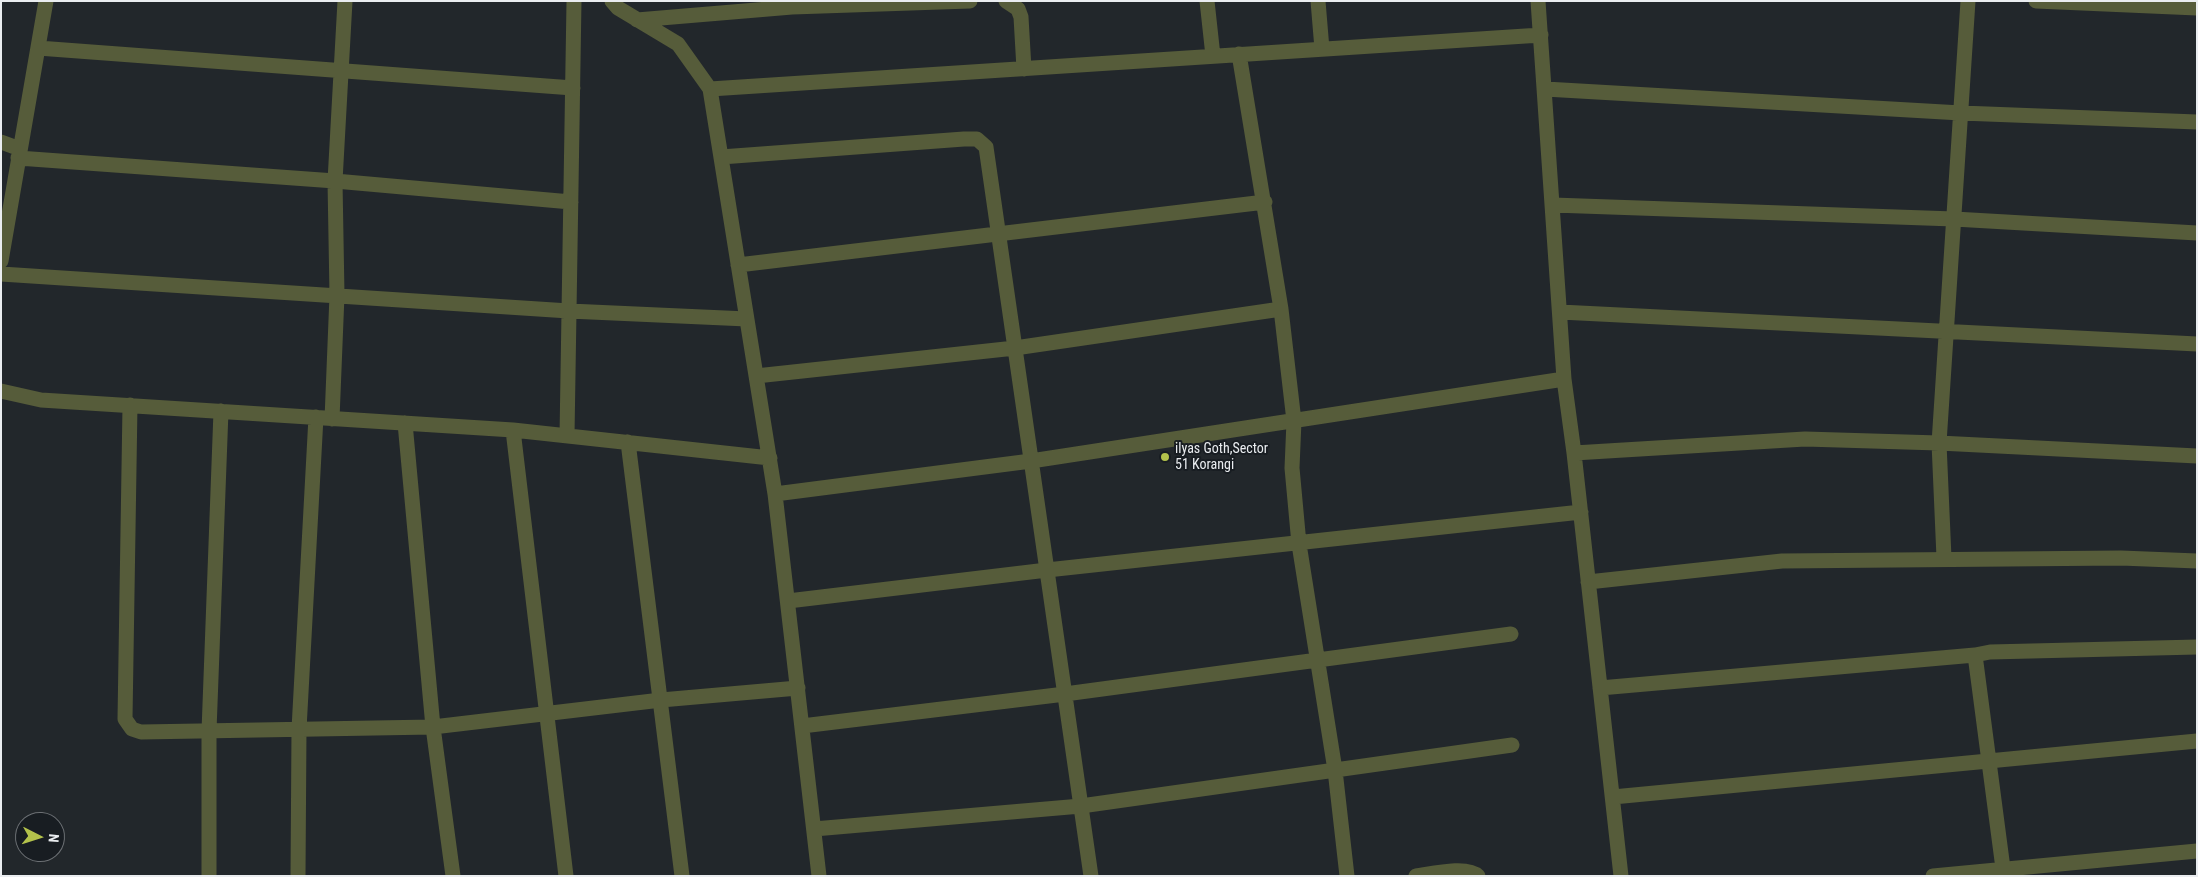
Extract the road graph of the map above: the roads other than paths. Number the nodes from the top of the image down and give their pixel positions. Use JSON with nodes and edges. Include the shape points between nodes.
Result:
{"nodes":[{"id":1,"x":46,"y":1,"type":"edge"},
{"id":2,"x":345,"y":1,"type":"edge"},
{"id":3,"x":574,"y":1,"type":"edge"},
{"id":4,"x":612,"y":1,"type":"edge"},
{"id":5,"x":970,"y":1,"type":"edge"},
{"id":6,"x":1006,"y":1,"type":"edge"},
{"id":7,"x":1207,"y":1,"type":"edge"},
{"id":8,"x":1318,"y":1,"type":"edge"},
{"id":9,"x":1538,"y":1,"type":"edge"},
{"id":10,"x":1968,"y":1,"type":"edge"},
{"id":11,"x":2036,"y":1,"type":"edge"},
{"id":12,"x":792,"y":4,"type":"edge"},
{"id":13,"x":2197,"y":8,"type":"edge"},
{"id":14,"x":638,"y":20,"type":"junction"},
{"id":15,"x":1541,"y":34,"type":"junction"},
{"id":16,"x":38,"y":48,"type":"junction"},
{"id":17,"x":1322,"y":49,"type":"junction"},
{"id":18,"x":1239,"y":54,"type":"junction"},
{"id":19,"x":1214,"y":56,"type":"junction"},
{"id":20,"x":1024,"y":69,"type":"junction"},
{"id":21,"x":341,"y":70,"type":"junction"},
{"id":22,"x":573,"y":88,"type":"junction"},
{"id":23,"x":710,"y":89,"type":"junction"},
{"id":24,"x":1544,"y":89,"type":"junction"},
{"id":25,"x":1961,"y":114,"type":"junction"},
{"id":26,"x":2197,"y":122,"type":"edge"},
{"id":27,"x":1,"y":142,"type":"edge"},
{"id":28,"x":19,"y":153,"type":"junction"},
{"id":29,"x":721,"y":157,"type":"junction"},
{"id":30,"x":335,"y":181,"type":"junction"},
{"id":31,"x":571,"y":202,"type":"junction"},
{"id":32,"x":1265,"y":202,"type":"junction"},
{"id":33,"x":1553,"y":205,"type":"junction"},
{"id":34,"x":1954,"y":219,"type":"junction"},
{"id":35,"x":2197,"y":233,"type":"edge"},
{"id":36,"x":998,"y":234,"type":"junction"},
{"id":37,"x":1,"y":261,"type":"edge"},
{"id":38,"x":738,"y":265,"type":"junction"},
{"id":39,"x":1,"y":274,"type":"edge"},
{"id":40,"x":337,"y":295,"type":"junction"},
{"id":41,"x":1281,"y":309,"type":"junction"},
{"id":42,"x":569,"y":311,"type":"junction"},
{"id":43,"x":1560,"y":312,"type":"junction"},
{"id":44,"x":747,"y":318,"type":"junction"},
{"id":45,"x":1946,"y":331,"type":"junction"},
{"id":46,"x":2197,"y":344,"type":"edge"},
{"id":47,"x":1015,"y":348,"type":"junction"},
{"id":48,"x":756,"y":376,"type":"junction"},
{"id":49,"x":1564,"y":378,"type":"junction"},
{"id":50,"x":1,"y":391,"type":"edge"},
{"id":51,"x":130,"y":406,"type":"junction"},
{"id":52,"x":221,"y":412,"type":"junction"},
{"id":53,"x":316,"y":417,"type":"junction"},
{"id":54,"x":332,"y":419,"type":"junction"},
{"id":55,"x":1294,"y":422,"type":"junction"},
{"id":56,"x":405,"y":423,"type":"junction"},
{"id":57,"x":513,"y":430,"type":"junction"},
{"id":58,"x":567,"y":436,"type":"junction"},
{"id":59,"x":628,"y":442,"type":"junction"},
{"id":60,"x":1939,"y":443,"type":"junction"},
{"id":61,"x":1574,"y":453,"type":"junction"},
{"id":62,"x":2197,"y":456,"type":"edge"},
{"id":63,"x":770,"y":458,"type":"junction"},
{"id":64,"x":1031,"y":461,"type":"junction"},
{"id":65,"x":775,"y":494,"type":"junction"},
{"id":66,"x":1581,"y":512,"type":"junction"},
{"id":67,"x":1299,"y":544,"type":"junction"},
{"id":68,"x":1944,"y":558,"type":"junction"},
{"id":69,"x":2197,"y":561,"type":"edge"},
{"id":70,"x":1047,"y":570,"type":"junction"},
{"id":71,"x":1588,"y":582,"type":"junction"},
{"id":72,"x":788,"y":601,"type":"junction"},
{"id":73,"x":1511,"y":634,"type":"dead end"},
{"id":74,"x":2197,"y":647,"type":"edge"},
{"id":75,"x":1975,"y":655,"type":"junction"},
{"id":76,"x":1318,"y":659,"type":"junction"},
{"id":77,"x":798,"y":688,"type":"junction"},
{"id":78,"x":1600,"y":688,"type":"junction"},
{"id":79,"x":1065,"y":694,"type":"junction"},
{"id":80,"x":661,"y":700,"type":"junction"},
{"id":81,"x":547,"y":714,"type":"junction"},
{"id":82,"x":802,"y":726,"type":"junction"},
{"id":83,"x":433,"y":727,"type":"junction"},
{"id":84,"x":299,"y":729,"type":"junction"},
{"id":85,"x":209,"y":731,"type":"junction"},
{"id":86,"x":2197,"y":741,"type":"edge"},
{"id":87,"x":1512,"y":745,"type":"dead end"},
{"id":88,"x":1989,"y":762,"type":"junction"},
{"id":89,"x":1335,"y":770,"type":"junction"},
{"id":90,"x":1612,"y":797,"type":"junction"},
{"id":91,"x":1081,"y":806,"type":"junction"},
{"id":92,"x":814,"y":829,"type":"junction"},
{"id":93,"x":2197,"y":850,"type":"edge"},
{"id":94,"x":2004,"y":872,"type":"edge"},
{"id":95,"x":209,"y":876,"type":"edge"},
{"id":96,"x":298,"y":876,"type":"edge"},
{"id":97,"x":453,"y":876,"type":"edge"},
{"id":98,"x":566,"y":876,"type":"edge"},
{"id":99,"x":682,"y":876,"type":"edge"},
{"id":100,"x":819,"y":876,"type":"edge"},
{"id":101,"x":1092,"y":876,"type":"edge"},
{"id":102,"x":1347,"y":876,"type":"edge"},
{"id":103,"x":1416,"y":876,"type":"edge"},
{"id":104,"x":1478,"y":876,"type":"edge"},
{"id":105,"x":1621,"y":876,"type":"edge"},
{"id":106,"x":1933,"y":876,"type":"edge"}],
"edges":[{"from":1,"to":16,"type":"street"},
{"from":2,"to":21,"type":"street"},
{"from":3,"to":22,"type":"street"},
{"from":4,"to":14,"type":"street"},
{"from":5,"to":12,"type":"street"},
{"from":6,"to":20,"type":"street","via":[[1018,9]]},
{"from":7,"to":19,"type":"street"},
{"from":8,"to":17,"type":"street"},
{"from":9,"to":15,"type":"street"},
{"from":10,"to":25,"type":"street"},
{"from":11,"to":13,"type":"street"},
{"from":12,"to":14,"type":"street"},
{"from":14,"to":23,"type":"street","via":[[678,44]]},
{"from":15,"to":17,"type":"street"},
{"from":15,"to":24,"type":"street"},
{"from":16,"to":21,"type":"street"},
{"from":16,"to":28,"type":"street"},
{"from":17,"to":18,"type":"street"},
{"from":18,"to":19,"type":"street"},
{"from":18,"to":32,"type":"street"},
{"from":19,"to":20,"type":"street"},
{"from":20,"to":23,"type":"street"},
{"from":21,"to":22,"type":"street"},
{"from":21,"to":30,"type":"street"},
{"from":22,"to":31,"type":"street"},
{"from":23,"to":29,"type":"street"},
{"from":24,"to":25,"type":"street"},
{"from":24,"to":33,"type":"street"},
{"from":25,"to":26,"type":"street"},
{"from":25,"to":34,"type":"street"},
{"from":27,"to":28,"type":"street"},
{"from":28,"to":30,"type":"street"},
{"from":28,"to":37,"type":"street"},
{"from":29,"to":36,"type":"street","via":[[977,139],[986,147]]},
{"from":29,"to":38,"type":"street"},
{"from":30,"to":31,"type":"street"},
{"from":30,"to":40,"type":"street"},
{"from":31,"to":42,"type":"street"},
{"from":32,"to":36,"type":"street"},
{"from":32,"to":41,"type":"street"},
{"from":33,"to":34,"type":"street"},
{"from":33,"to":43,"type":"street"},
{"from":34,"to":35,"type":"street"},
{"from":34,"to":45,"type":"street"},
{"from":36,"to":38,"type":"street"},
{"from":36,"to":47,"type":"street"},
{"from":38,"to":44,"type":"street"},
{"from":39,"to":40,"type":"street"},
{"from":40,"to":42,"type":"street"},
{"from":40,"to":54,"type":"street"},
{"from":41,"to":47,"type":"street"},
{"from":41,"to":55,"type":"street"},
{"from":42,"to":44,"type":"street"},
{"from":42,"to":58,"type":"street"},
{"from":43,"to":45,"type":"street"},
{"from":43,"to":49,"type":"street"},
{"from":44,"to":48,"type":"street"},
{"from":45,"to":46,"type":"street"},
{"from":45,"to":60,"type":"street"},
{"from":47,"to":48,"type":"street"},
{"from":47,"to":64,"type":"street"},
{"from":48,"to":63,"type":"street"},
{"from":49,"to":55,"type":"street"},
{"from":49,"to":61,"type":"street"},
{"from":50,"to":51,"type":"street","via":[[41,400]]},
{"from":51,"to":52,"type":"street"},
{"from":51,"to":85,"type":"street","via":[[125,719],[132,729],[141,732]]},
{"from":52,"to":53,"type":"street"},
{"from":52,"to":85,"type":"street"},
{"from":53,"to":54,"type":"street"},
{"from":53,"to":84,"type":"street"},
{"from":54,"to":56,"type":"street"},
{"from":55,"to":64,"type":"street"},
{"from":55,"to":67,"type":"street","via":[[1292,468]]},
{"from":56,"to":57,"type":"street"},
{"from":56,"to":83,"type":"street"},
{"from":57,"to":58,"type":"street"},
{"from":57,"to":81,"type":"street"},
{"from":58,"to":59,"type":"street"},
{"from":59,"to":63,"type":"street"},
{"from":59,"to":80,"type":"street"},
{"from":60,"to":61,"type":"street","via":[[1805,439]]},
{"from":60,"to":62,"type":"street"},
{"from":60,"to":68,"type":"street"},
{"from":61,"to":66,"type":"street"},
{"from":63,"to":65,"type":"street"},
{"from":64,"to":65,"type":"street"},
{"from":64,"to":70,"type":"street"},
{"from":65,"to":72,"type":"street"},
{"from":66,"to":67,"type":"street"},
{"from":66,"to":71,"type":"street"},
{"from":67,"to":70,"type":"street"},
{"from":67,"to":76,"type":"street"},
{"from":68,"to":69,"type":"street"},
{"from":68,"to":71,"type":"street","via":[[1782,562]]},
{"from":70,"to":72,"type":"street"},
{"from":70,"to":79,"type":"street"},
{"from":71,"to":78,"type":"street"},
{"from":72,"to":77,"type":"street"},
{"from":73,"to":76,"type":"street"},
{"from":74,"to":75,"type":"street"},
{"from":75,"to":78,"type":"street"},
{"from":75,"to":88,"type":"street"},
{"from":76,"to":79,"type":"street"},
{"from":76,"to":89,"type":"street"},
{"from":77,"to":80,"type":"street"},
{"from":77,"to":82,"type":"street"},
{"from":78,"to":90,"type":"street"},
{"from":79,"to":82,"type":"street"},
{"from":79,"to":91,"type":"street"},
{"from":80,"to":81,"type":"street"},
{"from":80,"to":99,"type":"street"},
{"from":81,"to":83,"type":"street"},
{"from":81,"to":98,"type":"street"},
{"from":82,"to":92,"type":"street"},
{"from":83,"to":84,"type":"street"},
{"from":83,"to":97,"type":"street"},
{"from":84,"to":85,"type":"street"},
{"from":84,"to":96,"type":"street"},
{"from":85,"to":95,"type":"street"},
{"from":86,"to":88,"type":"street"},
{"from":87,"to":89,"type":"street"},
{"from":88,"to":90,"type":"street"},
{"from":88,"to":94,"type":"street"},
{"from":89,"to":91,"type":"street"},
{"from":89,"to":102,"type":"street"},
{"from":90,"to":105,"type":"street"},
{"from":91,"to":92,"type":"street"},
{"from":91,"to":101,"type":"street"},
{"from":92,"to":100,"type":"street"},
{"from":93,"to":94,"type":"street"},
{"from":94,"to":106,"type":"street"},
{"from":103,"to":104,"type":"street","via":[[1461,870]]}]}
